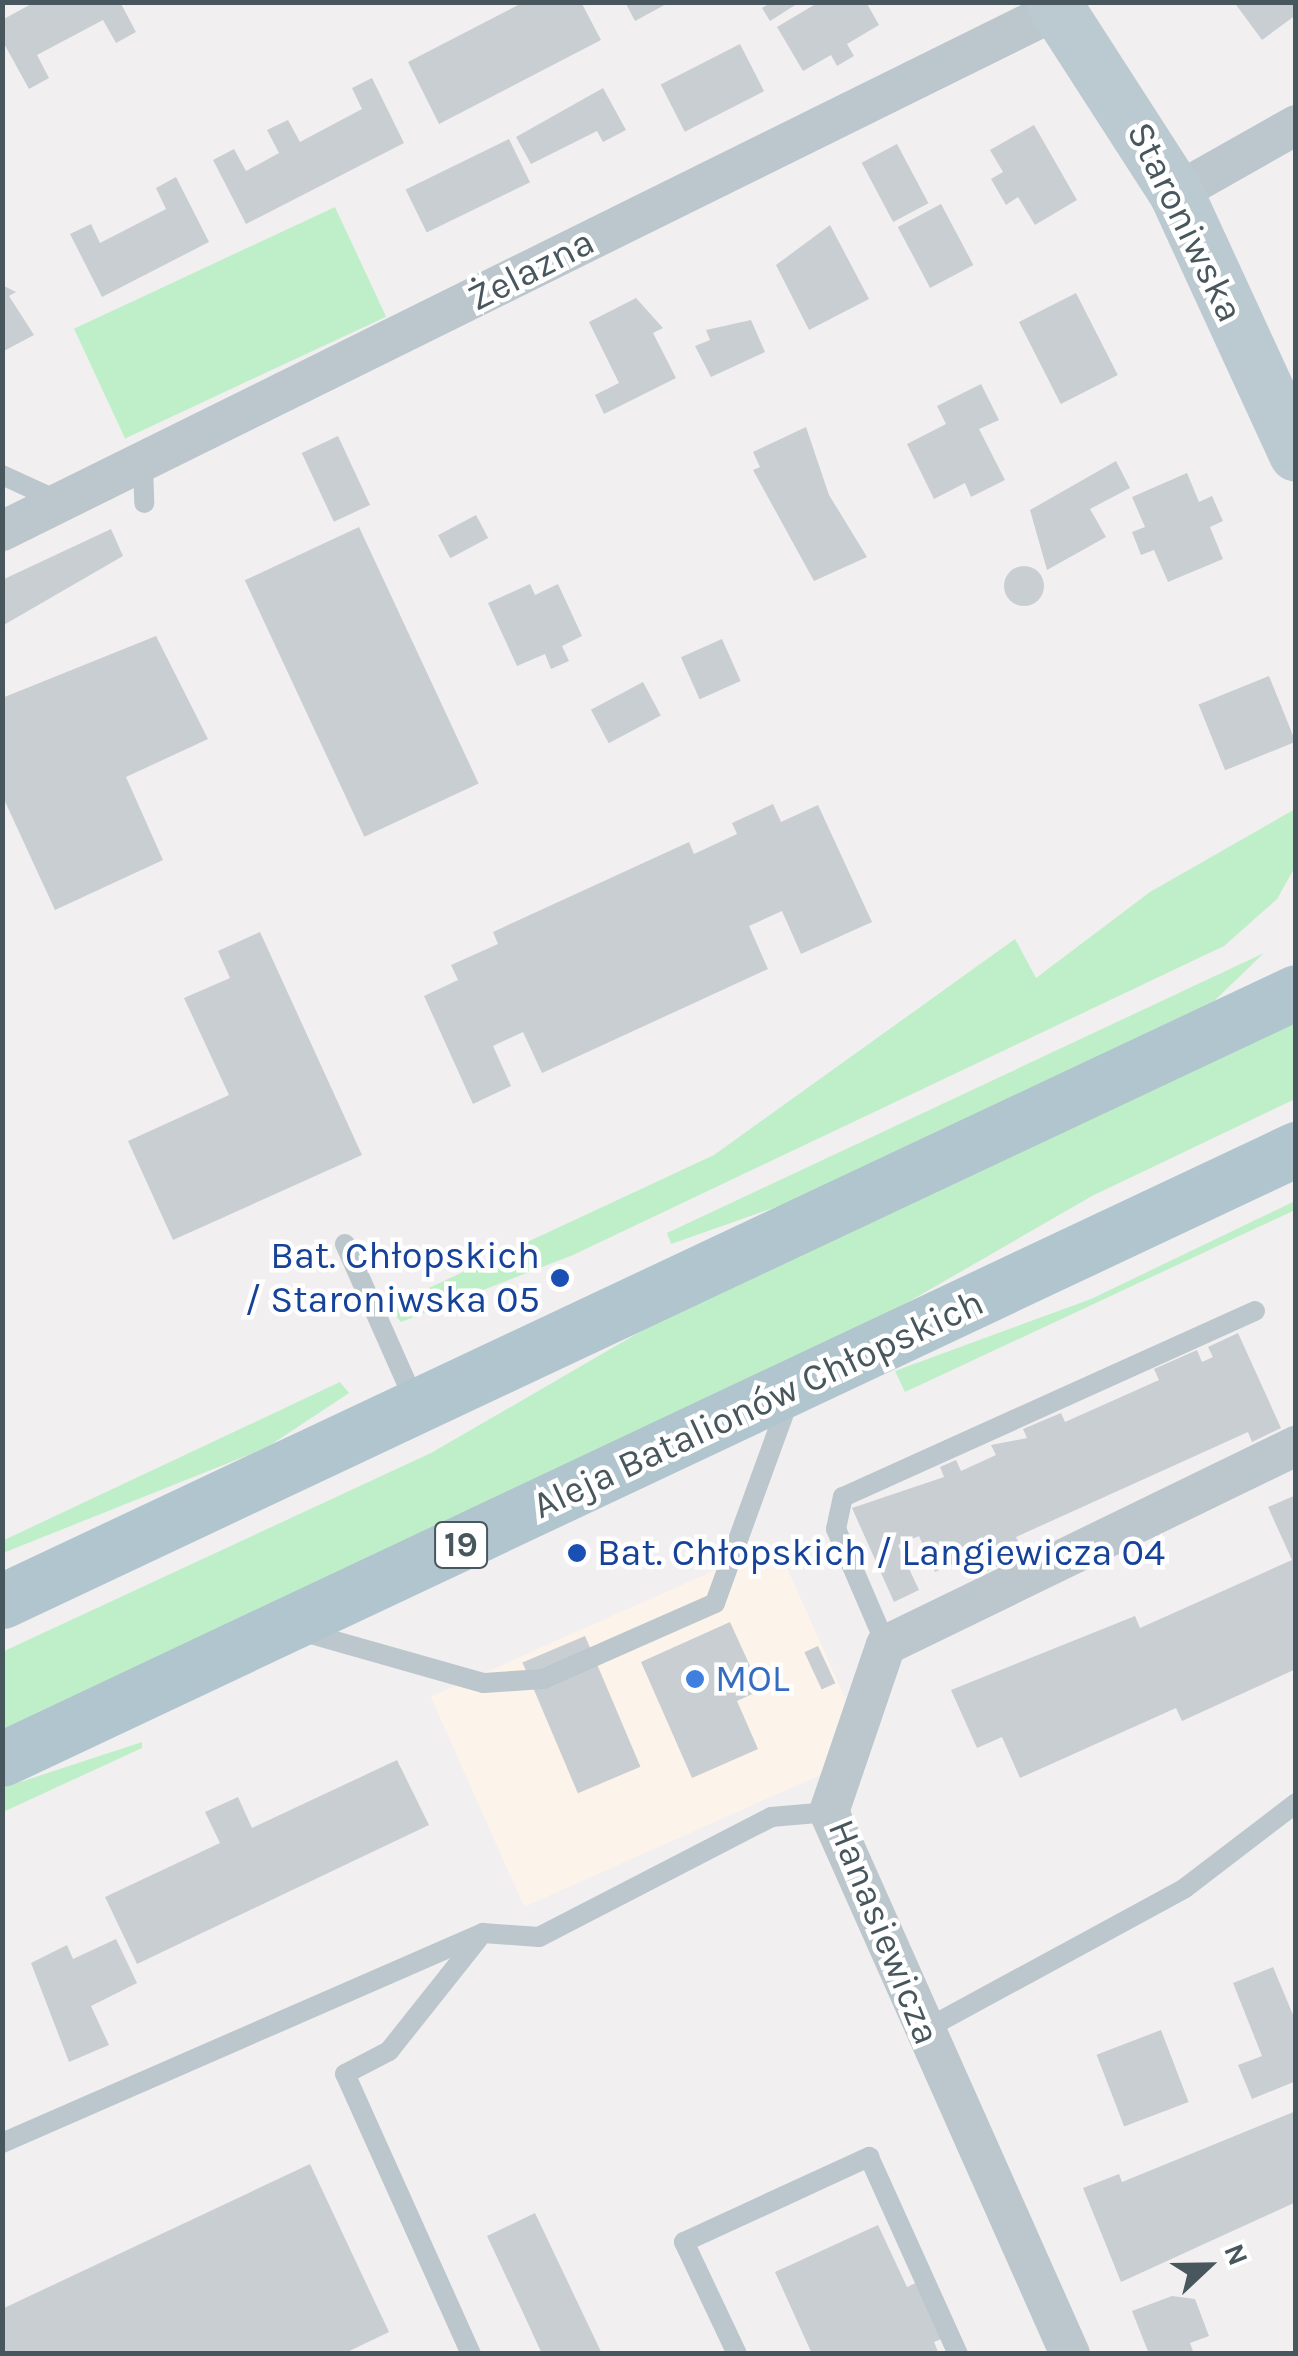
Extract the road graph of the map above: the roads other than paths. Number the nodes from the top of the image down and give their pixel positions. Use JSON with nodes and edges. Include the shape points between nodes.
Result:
{"nodes":[{"id":1,"x":1056,"y":6,"type":"edge"},
{"id":2,"x":1296,"y":125,"type":"edge"},
{"id":3,"x":1176,"y":193,"type":"junction"},
{"id":4,"x":1296,"y":454,"type":"edge"},
{"id":5,"x":2,"y":475,"type":"edge"},
{"id":6,"x":62,"y":502,"type":"junction"},
{"id":7,"x":2,"y":531,"type":"edge"},
{"id":8,"x":1296,"y":992,"type":"edge"},
{"id":9,"x":1296,"y":1149,"type":"edge"},
{"id":10,"x":345,"y":1244,"type":"dead end"},
{"id":11,"x":1255,"y":1310,"type":"dead end"},
{"id":12,"x":795,"y":1388,"type":"junction"},
{"id":13,"x":417,"y":1406,"type":"junction"},
{"id":14,"x":1296,"y":1446,"type":"edge"},
{"id":15,"x":2,"y":1601,"type":"edge"},
{"id":16,"x":283,"y":1628,"type":"junction"},
{"id":17,"x":886,"y":1645,"type":"junction"},
{"id":18,"x":2,"y":1759,"type":"edge"},
{"id":19,"x":1296,"y":1802,"type":"edge"},
{"id":20,"x":829,"y":1812,"type":"junction"},
{"id":21,"x":482,"y":1934,"type":"junction"},
{"id":22,"x":924,"y":2030,"type":"junction"},
{"id":23,"x":2,"y":2143,"type":"edge"},
{"id":24,"x":470,"y":2354,"type":"edge"},
{"id":25,"x":737,"y":2354,"type":"edge"},
{"id":26,"x":958,"y":2354,"type":"edge"},
{"id":27,"x":1070,"y":2354,"type":"edge"}],
"edges":[{"from":1,"to":3,"type":"street","name":"Staroniwska"},
{"from":1,"to":6,"type":"street","name":"Żelazna","via":[[144,485]]},
{"from":2,"to":3,"type":"street"},
{"from":3,"to":4,"type":"street","name":"Staroniwska"},
{"from":5,"to":6,"type":"lane"},
{"from":6,"to":7,"type":"street","name":"Żelazna"},
{"from":8,"to":13,"type":"main road"},
{"from":9,"to":12,"type":"main road","name":"Aleja Batalionów Chłopskich","number":"19"},
{"from":10,"to":13,"type":"lane"},
{"from":11,"to":17,"type":"lane","via":[[842,1497],[836,1529]]},
{"from":12,"to":16,"type":"main road","name":"Aleja Batalionów Chłopskich","number":"19"},
{"from":12,"to":16,"type":"lane","via":[[716,1603],[543,1678],[484,1683]]},
{"from":13,"to":15,"type":"main road"},
{"from":14,"to":17,"type":"street"},
{"from":16,"to":18,"type":"main road","name":"Aleja Batalionów Chłopskich","number":"19"},
{"from":17,"to":20,"type":"street","name":"Hanasiewicza"},
{"from":19,"to":22,"type":"lane","via":[[1185,1888]]},
{"from":20,"to":21,"type":"lane","via":[[771,1817],[539,1937]]},
{"from":20,"to":22,"type":"street","name":"Hanasiewicza","via":[[881,1909]]},
{"from":21,"to":23,"type":"lane"},
{"from":21,"to":24,"type":"lane","via":[[390,2051],[346,2074]]},
{"from":22,"to":27,"type":"street","name":"Hanasiewicza"},
{"from":25,"to":26,"type":"lane","via":[[684,2242],[869,2157]]}]}
